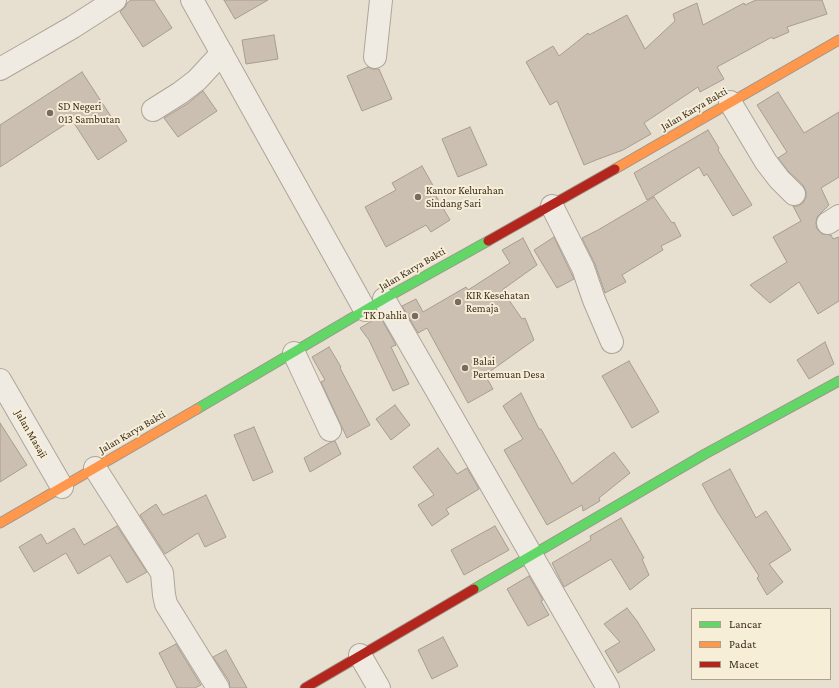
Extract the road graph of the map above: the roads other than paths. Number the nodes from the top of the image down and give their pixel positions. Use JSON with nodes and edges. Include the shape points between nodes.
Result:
{"nodes":[{"id":1,"x":115,"y":0,"type":"edge"},
{"id":2,"x":192,"y":0,"type":"edge"},
{"id":3,"x":381,"y":0,"type":"edge"},
{"id":4,"x":839,"y":40,"type":"edge"},
{"id":5,"x":222,"y":53,"type":"junction"},
{"id":6,"x":375,"y":57,"type":"dead end"},
{"id":7,"x":0,"y":69,"type":"edge"},
{"id":8,"x":730,"y":102,"type":"junction"},
{"id":9,"x":153,"y":110,"type":"dead end"},
{"id":10,"x":794,"y":194,"type":"dead end"},
{"id":11,"x":552,"y":206,"type":"junction"},
{"id":12,"x":384,"y":299,"type":"junction"},
{"id":13,"x":365,"y":310,"type":"junction"},
{"id":14,"x":612,"y":342,"type":"dead end"},
{"id":15,"x":294,"y":353,"type":"junction"},
{"id":16,"x":0,"y":380,"type":"edge"},
{"id":17,"x":839,"y":381,"type":"edge"},
{"id":18,"x":330,"y":430,"type":"dead end"},
{"id":19,"x":95,"y":468,"type":"junction"},
{"id":20,"x":62,"y":487,"type":"junction"},
{"id":21,"x":0,"y":523,"type":"edge"},
{"id":22,"x":532,"y":556,"type":"junction"},
{"id":23,"x":360,"y":655,"type":"junction"},
{"id":24,"x":218,"y":688,"type":"edge"},
{"id":25,"x":305,"y":688,"type":"edge"},
{"id":26,"x":379,"y":688,"type":"edge"},
{"id":27,"x":608,"y":688,"type":"edge"}],
"edges":[{"from":1,"to":7,"type":"street"},
{"from":2,"to":5,"type":"street"},
{"from":3,"to":6,"type":"street"},
{"from":4,"to":8,"type":"street","name":"Jalan Karya Bakti"},
{"from":5,"to":9,"type":"street","via":[[197,80]]},
{"from":5,"to":13,"type":"street"},
{"from":8,"to":10,"type":"street","via":[[766,162]]},
{"from":8,"to":11,"type":"street","name":"Jalan Karya Bakti"},
{"from":11,"to":12,"type":"street","name":"Jalan Karya Bakti"},
{"from":11,"to":14,"type":"street","via":[[583,268]]},
{"from":12,"to":13,"type":"street","name":"Jalan Karya Bakti"},
{"from":12,"to":22,"type":"street"},
{"from":13,"to":15,"type":"street","name":"Jalan Karya Bakti"},
{"from":15,"to":18,"type":"street"},
{"from":15,"to":19,"type":"street","name":"Jalan Karya Bakti"},
{"from":16,"to":20,"type":"street","name":"Jalan Masaji"},
{"from":17,"to":22,"type":"street","via":[[705,454]]},
{"from":19,"to":20,"type":"street","name":"Jalan Karya Bakti"},
{"from":19,"to":24,"type":"street","via":[[162,573],[166,604]]},
{"from":20,"to":21,"type":"street","name":"Jalan Karya Bakti"},
{"from":22,"to":23,"type":"street"},
{"from":22,"to":27,"type":"street"},
{"from":23,"to":25,"type":"street"},
{"from":23,"to":26,"type":"street"}]}
